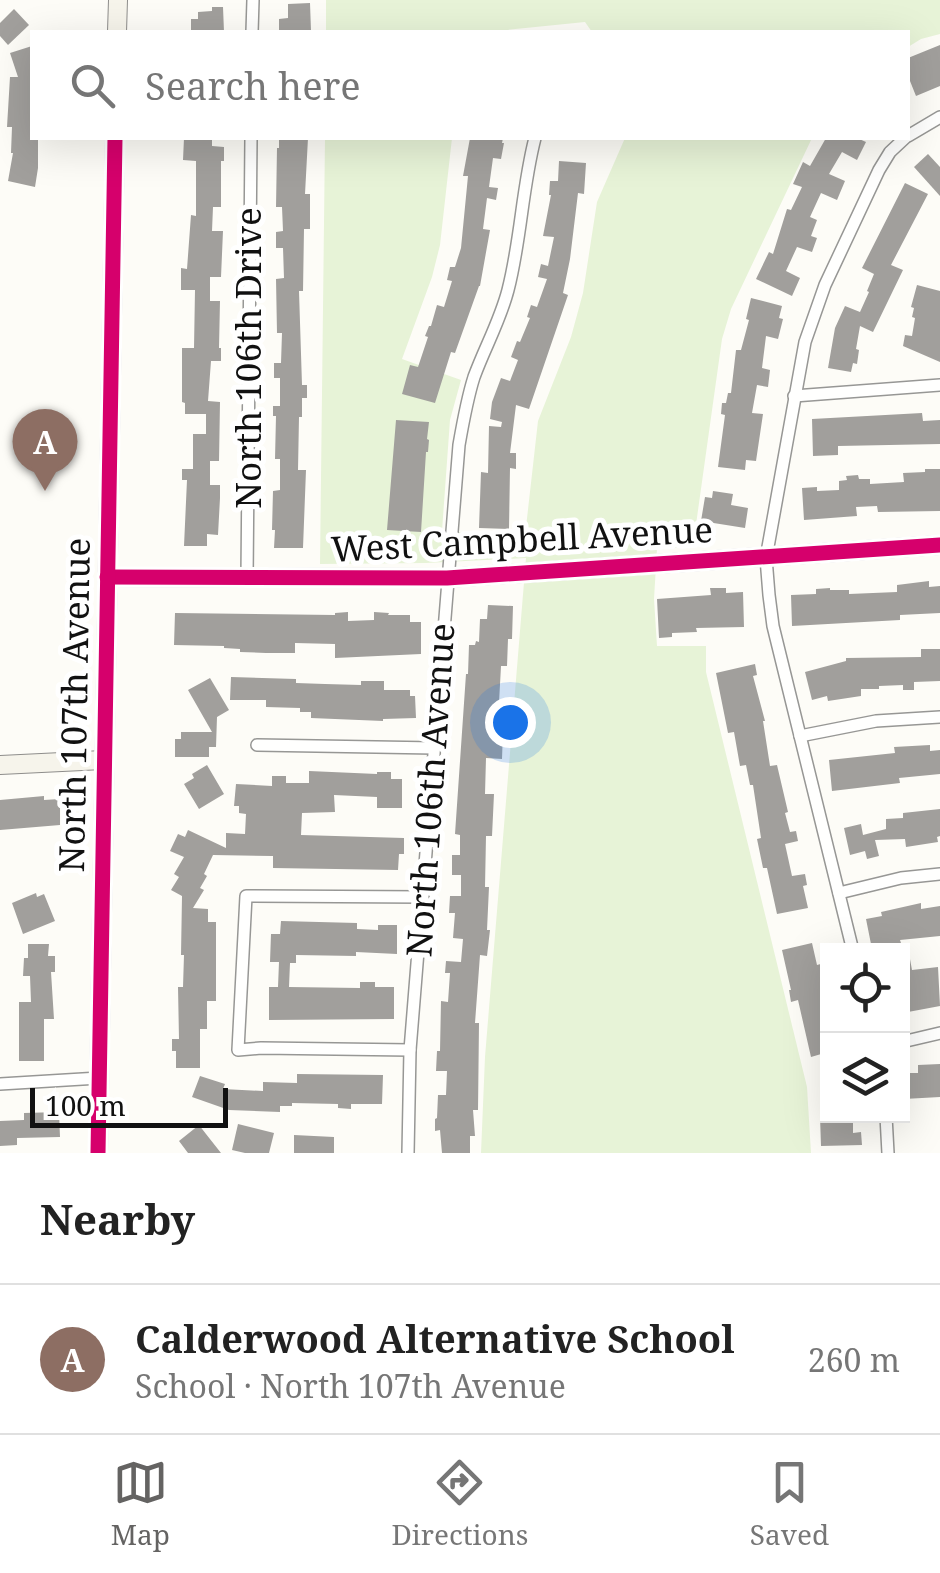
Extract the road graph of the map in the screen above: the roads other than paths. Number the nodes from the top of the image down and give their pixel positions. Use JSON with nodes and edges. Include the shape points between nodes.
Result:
{"nodes":[{"id":1,"x":118,"y":0,"type":"edge"},
{"id":2,"x":253,"y":0,"type":"edge"},
{"id":3,"x":117,"y":30,"type":"edge"},
{"id":4,"x":252,"y":30,"type":"edge"},
{"id":5,"x":940,"y":117,"type":"edge"},
{"id":6,"x":910,"y":135,"type":"edge"},
{"id":7,"x":115,"y":140,"type":"edge"},
{"id":8,"x":250,"y":140,"type":"edge"},
{"id":9,"x":535,"y":140,"type":"edge"},
{"id":10,"x":903,"y":140,"type":"edge"},
{"id":11,"x":940,"y":386,"type":"edge"},
{"id":12,"x":794,"y":396,"type":"junction"},
{"id":13,"x":940,"y":545,"type":"edge"},
{"id":14,"x":766,"y":558,"type":"junction"},
{"id":15,"x":106,"y":577,"type":"junction"},
{"id":16,"x":247,"y":578,"type":"junction"},
{"id":17,"x":447,"y":578,"type":"junction"},
{"id":18,"x":940,"y":717,"type":"edge"},
{"id":19,"x":800,"y":736,"type":"junction"},
{"id":20,"x":257,"y":744,"type":"dead end"},
{"id":21,"x":435,"y":748,"type":"junction"},
{"id":22,"x":104,"y":760,"type":"junction"},
{"id":23,"x":0,"y":765,"type":"edge"},
{"id":24,"x":940,"y":874,"type":"edge"},
{"id":25,"x":839,"y":893,"type":"junction"},
{"id":26,"x":422,"y":896,"type":"junction"},
{"id":27,"x":851,"y":943,"type":"edge"},
{"id":28,"x":940,"y":1034,"type":"edge"},
{"id":29,"x":910,"y":1040,"type":"edge"},
{"id":30,"x":410,"y":1050,"type":"junction"},
{"id":31,"x":98,"y":1078,"type":"junction"},
{"id":32,"x":0,"y":1084,"type":"edge"},
{"id":33,"x":886,"y":1123,"type":"edge"},
{"id":34,"x":98,"y":1153,"type":"edge"},
{"id":35,"x":408,"y":1153,"type":"edge"},
{"id":36,"x":888,"y":1153,"type":"edge"}],
"edges":[{"from":1,"to":3,"type":"main road"},
{"from":2,"to":4,"type":"street"},
{"from":5,"to":6,"type":"street"},
{"from":7,"to":15,"type":"main road","name":"North 107th Avenue"},
{"from":8,"to":16,"type":"street","name":"North 106th Drive"},
{"from":9,"to":17,"type":"street","name":"North 106th Avenue","via":[[509,288],[465,410]]},
{"from":10,"to":12,"type":"street","via":[[880,170],[824,285]]},
{"from":11,"to":12,"type":"street"},
{"from":12,"to":14,"type":"street"},
{"from":13,"to":14,"type":"main road","name":"West Campbell Avenue"},
{"from":14,"to":17,"type":"main road","name":"West Campbell Avenue"},
{"from":14,"to":19,"type":"street","via":[[773,626]]},
{"from":15,"to":16,"type":"main road","name":"West Campbell Avenue"},
{"from":15,"to":22,"type":"main road","name":"North 107th Avenue"},
{"from":16,"to":17,"type":"main road","name":"West Campbell Avenue"},
{"from":17,"to":21,"type":"street","name":"North 106th Avenue"},
{"from":18,"to":19,"type":"street"},
{"from":19,"to":25,"type":"street"},
{"from":20,"to":21,"type":"street"},
{"from":21,"to":26,"type":"street","name":"North 106th Avenue"},
{"from":22,"to":23,"type":"main road"},
{"from":22,"to":31,"type":"main road","name":"North 107th Avenue"},
{"from":24,"to":25,"type":"street"},
{"from":25,"to":27,"type":"street"},
{"from":26,"to":30,"type":"street","name":"North 106th Avenue"},
{"from":26,"to":30,"type":"street","via":[[246,896],[238,1050]]},
{"from":28,"to":29,"type":"street"},
{"from":30,"to":35,"type":"street","name":"North 106th Avenue"},
{"from":31,"to":32,"type":"street"},
{"from":31,"to":34,"type":"main road","name":"North 107th Avenue"},
{"from":33,"to":36,"type":"street"}]}
